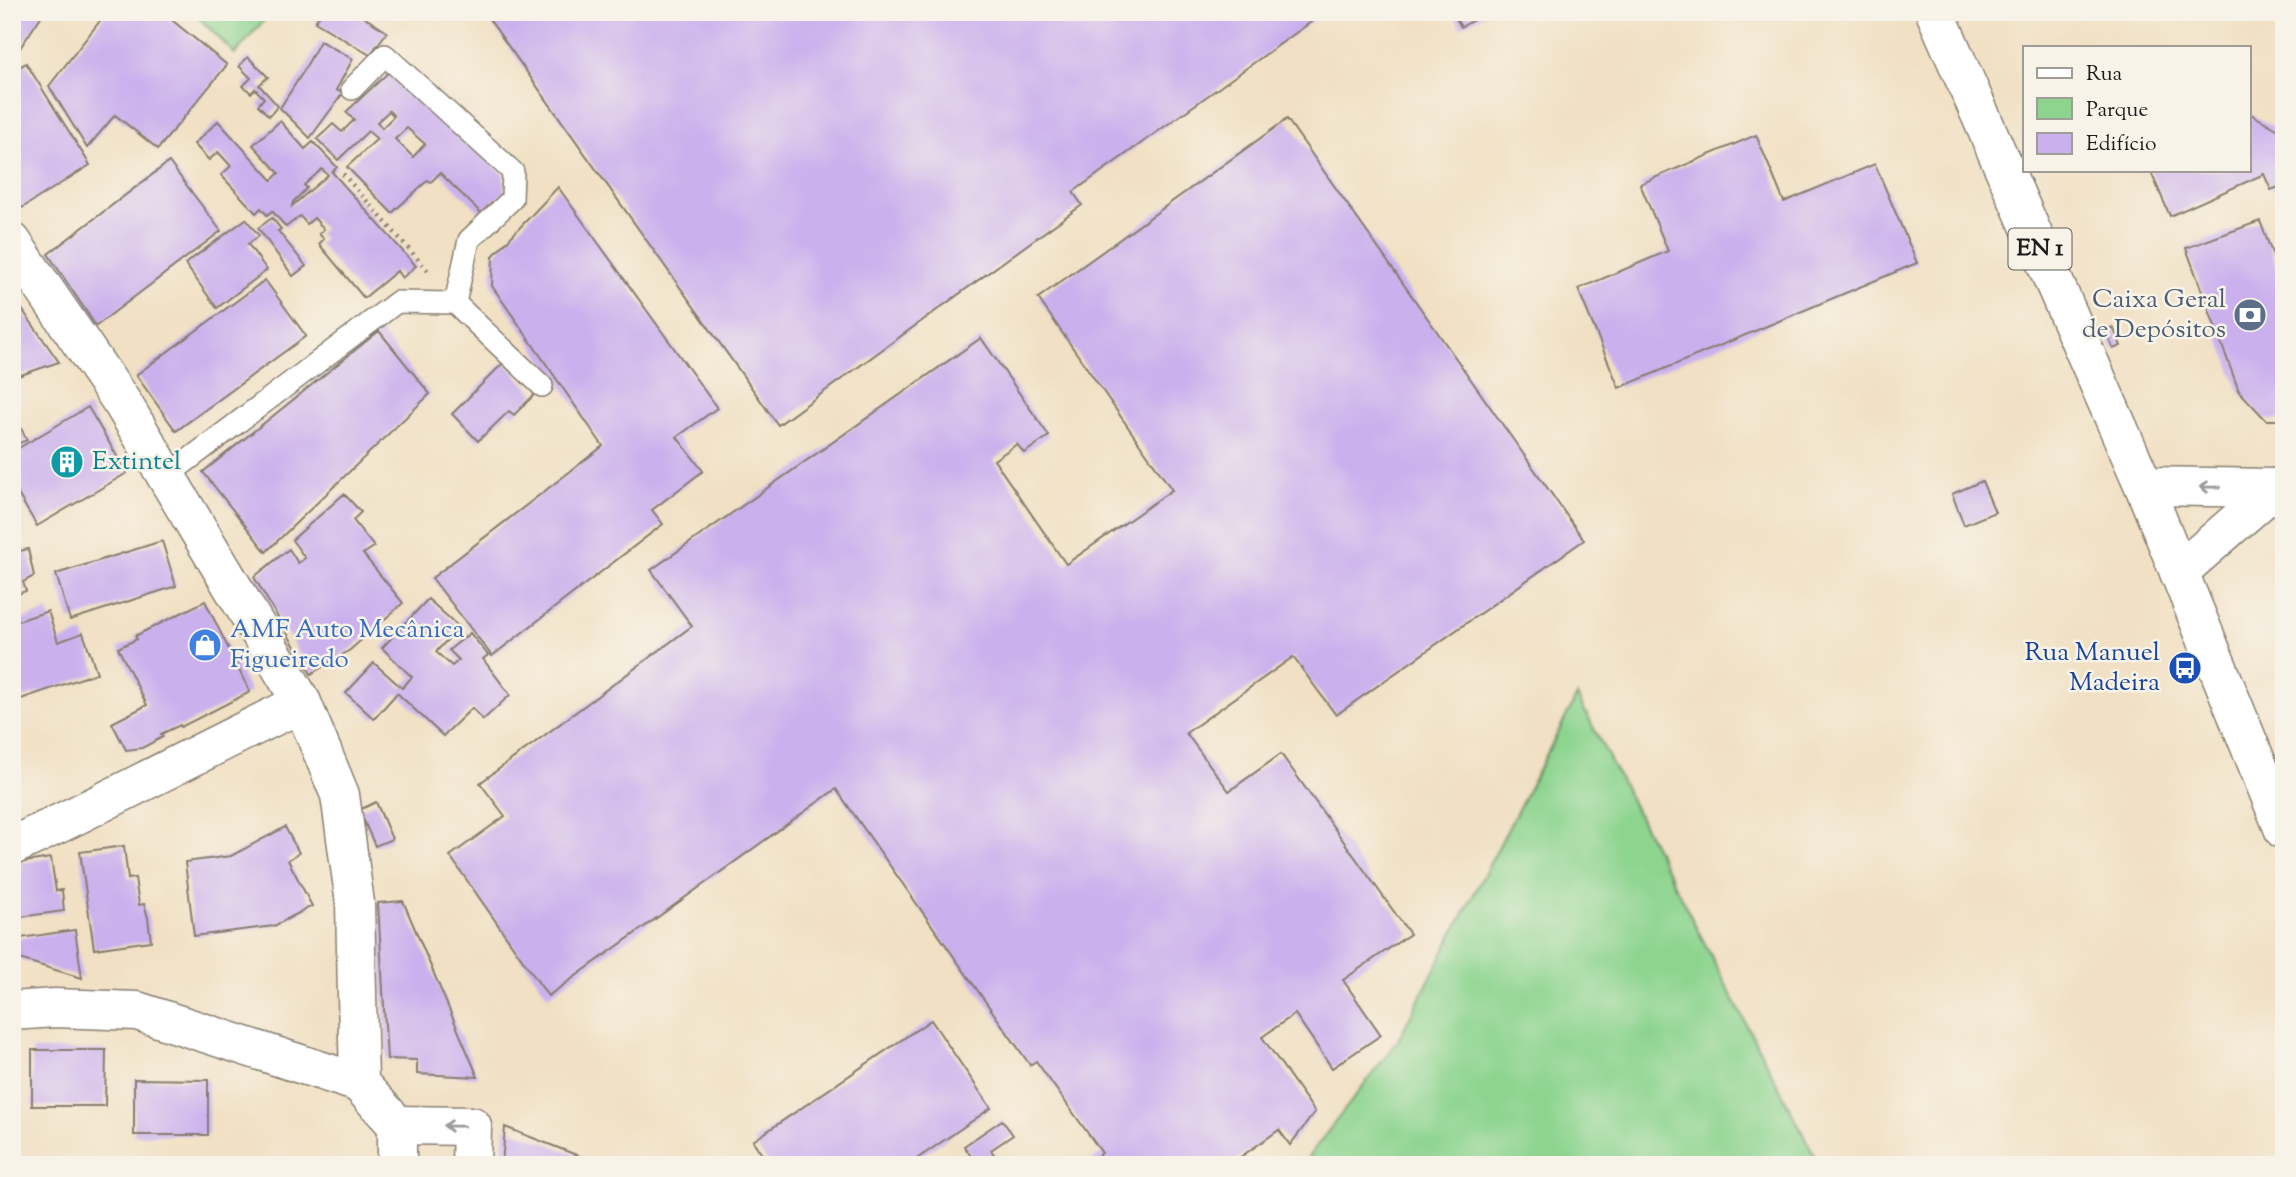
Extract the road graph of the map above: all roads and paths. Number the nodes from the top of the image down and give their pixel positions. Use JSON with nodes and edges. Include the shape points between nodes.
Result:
{"nodes":[{"id":1,"x":1935,"y":12,"type":"edge"},
{"id":2,"x":352,"y":89,"type":"dead end"},
{"id":3,"x":343,"y":174,"type":"dead end"},
{"id":4,"x":12,"y":242,"type":"edge"},
{"id":5,"x":454,"y":303,"type":"junction"},
{"id":6,"x":542,"y":386,"type":"dead end"},
{"id":7,"x":167,"y":476,"type":"junction"},
{"id":8,"x":2144,"y":486,"type":"junction"},
{"id":9,"x":2279,"y":487,"type":"edge"},
{"id":10,"x":2179,"y":572,"type":"junction"},
{"id":11,"x":302,"y":703,"type":"junction"},
{"id":12,"x":2284,"y":830,"type":"edge"},
{"id":13,"x":12,"y":846,"type":"edge"},
{"id":14,"x":12,"y":1011,"type":"edge"},
{"id":15,"x":359,"y":1083,"type":"junction"},
{"id":16,"x":397,"y":1125,"type":"junction"},
{"id":17,"x":397,"y":1165,"type":"edge"},
{"id":18,"x":471,"y":1165,"type":"edge"}],
"edges":[{"from":1,"to":8,"type":"street","number":"EN 1"},
{"from":2,"to":5,"type":"lane","via":[[385,55],[513,172],[512,198],[469,240]]},
{"from":3,"to":5,"type":"path"},
{"from":4,"to":7,"type":"street"},
{"from":5,"to":6,"type":"lane"},
{"from":5,"to":7,"type":"lane","via":[[397,302]]},
{"from":7,"to":11,"type":"street"},
{"from":9,"to":8,"type":"street","one_way":true},
{"from":8,"to":10,"type":"street","number":"EN 1"},
{"from":9,"to":10,"type":"street"},
{"from":10,"to":12,"type":"street","number":"EN 1"},
{"from":11,"to":13,"type":"street"},
{"from":11,"to":15,"type":"street","via":[[340,795],[355,903]]},
{"from":14,"to":15,"type":"street","via":[[137,1011]]},
{"from":15,"to":16,"type":"street"},
{"from":16,"to":17,"type":"street"},
{"from":18,"to":16,"type":"street","one_way":true,"via":[[472,1126]]}]}
